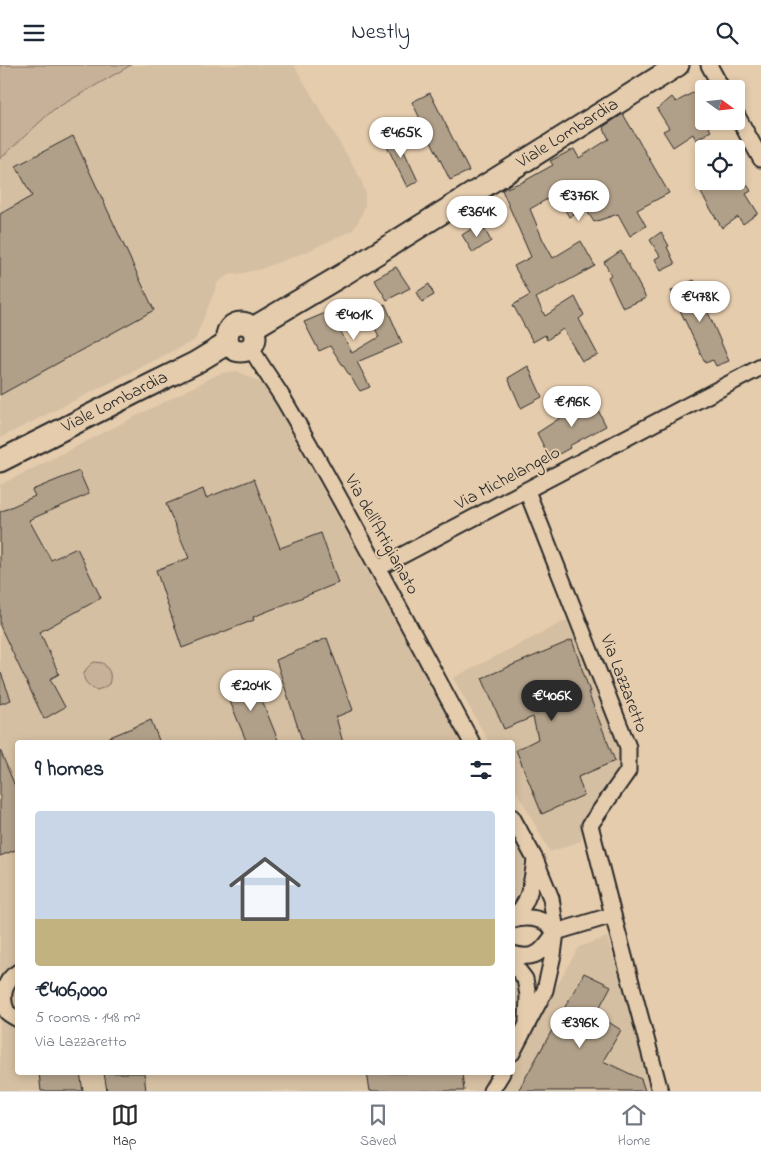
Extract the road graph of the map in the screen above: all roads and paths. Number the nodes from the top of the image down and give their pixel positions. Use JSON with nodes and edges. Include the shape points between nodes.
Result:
{"nodes":[{"id":1,"x":678,"y":65,"type":"edge"},
{"id":2,"x":709,"y":65,"type":"edge"},
{"id":3,"x":717,"y":80,"type":"edge"},
{"id":4,"x":745,"y":130,"type":"edge"},
{"id":5,"x":761,"y":159,"type":"edge"},
{"id":6,"x":252,"y":338,"type":"junction"},
{"id":7,"x":761,"y":367,"type":"edge"},
{"id":8,"x":0,"y":461,"type":"edge"},
{"id":9,"x":527,"y":491,"type":"junction"},
{"id":10,"x":378,"y":568,"type":"junction"},
{"id":11,"x":470,"y":740,"type":"edge"},
{"id":12,"x":515,"y":822,"type":"edge"},
{"id":13,"x":535,"y":859,"type":"junction"},
{"id":14,"x":613,"y":915,"type":"junction"},
{"id":15,"x":515,"y":917,"type":"edge"},
{"id":16,"x":515,"y":918,"type":"edge"},
{"id":17,"x":556,"y":932,"type":"junction"},
{"id":18,"x":515,"y":955,"type":"edge"},
{"id":19,"x":515,"y":966,"type":"edge"},
{"id":20,"x":15,"y":974,"type":"edge"},
{"id":21,"x":15,"y":1018,"type":"edge"},
{"id":22,"x":526,"y":1027,"type":"junction"},
{"id":23,"x":515,"y":1047,"type":"edge"},
{"id":24,"x":501,"y":1075,"type":"edge"},
{"id":25,"x":492,"y":1091,"type":"edge"},
{"id":26,"x":660,"y":1091,"type":"edge"}],
"edges":[{"from":1,"to":6,"type":"main road","name":"Viale Lombardia","via":[[289,308]]},
{"from":2,"to":3,"type":"street"},
{"from":4,"to":5,"type":"street"},
{"from":6,"to":8,"type":"main road","name":"Viale Lombardia","via":[[245,323],[236,324],[227,334],[228,343],[195,363]]},
{"from":6,"to":10,"type":"street","name":"Via dell'Artigianato","via":[[264,370]]},
{"from":7,"to":9,"type":"street","name":"Via Michelangelo"},
{"from":9,"to":10,"type":"street","name":"Via Michelangelo"},
{"from":9,"to":14,"type":"street","name":"Via Lazzaretto","via":[[628,747],[628,771],[590,825]]},
{"from":10,"to":11,"type":"street","name":"Via dell'Artigianato"},
{"from":12,"to":13,"type":"street"},
{"from":13,"to":15,"type":"street","via":[[527,897]]},
{"from":13,"to":17,"type":"street","via":[[552,898]]},
{"from":14,"to":17,"type":"street"},
{"from":14,"to":26,"type":"street","name":"Via Lazzaretto"},
{"from":16,"to":17,"type":"street","via":[[535,919]]},
{"from":17,"to":18,"type":"street","via":[[542,951],[522,957]]},
{"from":17,"to":22,"type":"street","via":[[544,990]]},
{"from":19,"to":22,"type":"street","via":[[525,979],[528,995]]},
{"from":20,"to":21,"type":"street","via":[[3,989],[3,1002],[8,1014]]},
{"from":22,"to":23,"type":"street"},
{"from":24,"to":25,"type":"street"}]}
